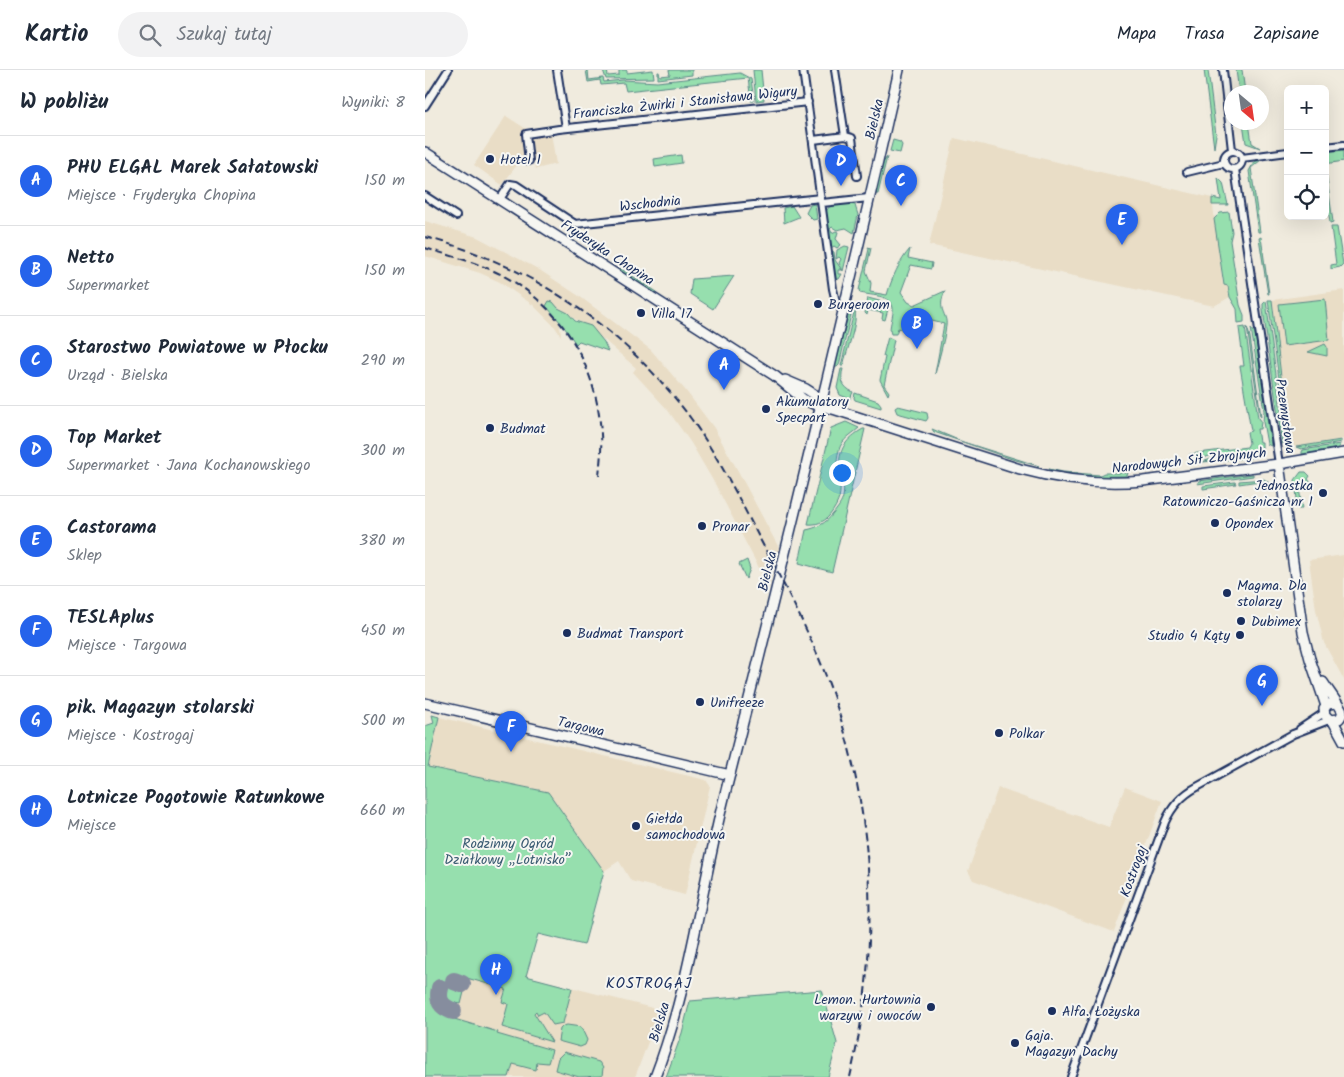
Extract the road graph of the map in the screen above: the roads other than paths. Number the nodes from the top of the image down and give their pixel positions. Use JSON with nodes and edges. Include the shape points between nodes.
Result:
{"nodes":[{"id":1,"x":448,"y":70,"type":"edge"},
{"id":2,"x":557,"y":70,"type":"edge"},
{"id":3,"x":803,"y":70,"type":"edge"},
{"id":4,"x":835,"y":70,"type":"edge"},
{"id":5,"x":899,"y":70,"type":"edge"},
{"id":6,"x":1223,"y":70,"type":"edge"},
{"id":7,"x":807,"y":102,"type":"junction"},
{"id":8,"x":425,"y":106,"type":"edge"},
{"id":9,"x":565,"y":128,"type":"junction"},
{"id":10,"x":845,"y":136,"type":"junction"},
{"id":11,"x":813,"y":140,"type":"junction"},
{"id":12,"x":1344,"y":145,"type":"edge"},
{"id":13,"x":1329,"y":147,"type":"edge"},
{"id":14,"x":1232,"y":150,"type":"junction"},
{"id":15,"x":425,"y":152,"type":"edge"},
{"id":16,"x":1284,"y":153,"type":"edge"},
{"id":17,"x":1242,"y":158,"type":"junction"},
{"id":18,"x":529,"y":161,"type":"dead end"},
{"id":19,"x":1224,"y":162,"type":"junction"},
{"id":20,"x":1235,"y":169,"type":"junction"},
{"id":21,"x":1187,"y":172,"type":"dead end"},
{"id":22,"x":857,"y":176,"type":"dead end"},
{"id":23,"x":425,"y":196,"type":"edge"},
{"id":24,"x":869,"y":198,"type":"junction"},
{"id":25,"x":500,"y":199,"type":"junction"},
{"id":26,"x":822,"y":201,"type":"junction"},
{"id":27,"x":456,"y":216,"type":"dead end"},
{"id":28,"x":833,"y":289,"type":"junction"},
{"id":29,"x":846,"y":294,"type":"junction"},
{"id":30,"x":843,"y":310,"type":"junction"},
{"id":31,"x":821,"y":403,"type":"junction"},
{"id":32,"x":1344,"y":453,"type":"edge"},
{"id":33,"x":1279,"y":464,"type":"junction"},
{"id":34,"x":1313,"y":666,"type":"junction"},
{"id":35,"x":425,"y":703,"type":"edge"},
{"id":36,"x":1336,"y":703,"type":"junction"},
{"id":37,"x":1330,"y":715,"type":"junction"},
{"id":38,"x":1344,"y":730,"type":"edge"},
{"id":39,"x":1344,"y":741,"type":"edge"},
{"id":40,"x":730,"y":775,"type":"junction"},
{"id":41,"x":655,"y":1077,"type":"edge"},
{"id":42,"x":1071,"y":1077,"type":"edge"}],
"edges":[{"from":1,"to":8,"type":"street"},
{"from":2,"to":9,"type":"street"},
{"from":3,"to":7,"type":"street"},
{"from":4,"to":10,"type":"street"},
{"from":5,"to":24,"type":"street","name":"Bielska"},
{"from":6,"to":14,"type":"street"},
{"from":7,"to":9,"type":"street","name":"Franciszka Żwirki i Stanisława Wigury"},
{"from":7,"to":11,"type":"street"},
{"from":9,"to":18,"type":"street","name":"Franciszka Żwirki i Stanisława Wigury","via":[[526,134]]},
{"from":10,"to":11,"type":"street"},
{"from":10,"to":22,"type":"street","via":[[853,141]]},
{"from":11,"to":26,"type":"street"},
{"from":12,"to":13,"type":"street"},
{"from":14,"to":17,"type":"street","via":[[1239,152]]},
{"from":14,"to":19,"type":"street","via":[[1226,153]]},
{"from":15,"to":25,"type":"street","name":"Fryderyka Chopina"},
{"from":16,"to":17,"type":"street"},
{"from":17,"to":20,"type":"street"},
{"from":19,"to":20,"type":"street","via":[[1228,168]]},
{"from":19,"to":21,"type":"street"},
{"from":20,"to":33,"type":"street","name":"Przemysłowa"},
{"from":23,"to":27,"type":"street"},
{"from":24,"to":26,"type":"street"},
{"from":24,"to":29,"type":"street","name":"Bielska"},
{"from":25,"to":26,"type":"street","name":"Wschodnia","via":[[511,184],[516,185],[575,224]]},
{"from":25,"to":31,"type":"street","name":"Fryderyka Chopina","via":[[775,376],[803,399]]},
{"from":26,"to":28,"type":"street"},
{"from":28,"to":29,"type":"street"},
{"from":28,"to":30,"type":"street"},
{"from":29,"to":30,"type":"street","name":"Bielska"},
{"from":30,"to":31,"type":"street","name":"Bielska"},
{"from":31,"to":33,"type":"street","name":"Narodowych Sił Zbrojnych","via":[[1020,469],[1069,480],[1131,482]]},
{"from":31,"to":40,"type":"street","name":"Bielska"},
{"from":32,"to":33,"type":"street","name":"Narodowych Sił Zbrojnych"},
{"from":33,"to":34,"type":"street","name":"Przemysłowa","via":[[1301,624]]},
{"from":34,"to":36,"type":"street","name":"Przemysłowa"},
{"from":34,"to":37,"type":"street","name":"Przemysłowa"},
{"from":35,"to":40,"type":"street","name":"Targowa"},
{"from":36,"to":37,"type":"street","via":[[1330,703]]},
{"from":36,"to":37,"type":"street","name":"Przemysłowa","via":[[1341,707]]},
{"from":37,"to":38,"type":"street","name":"Przemysłowa"},
{"from":37,"to":39,"type":"street","name":"Przemysłowa"},
{"from":37,"to":42,"type":"street","name":"Kostrogaj","via":[[1190,791],[1169,812]]},
{"from":40,"to":41,"type":"street","name":"Bielska","via":[[683,989]]}]}
